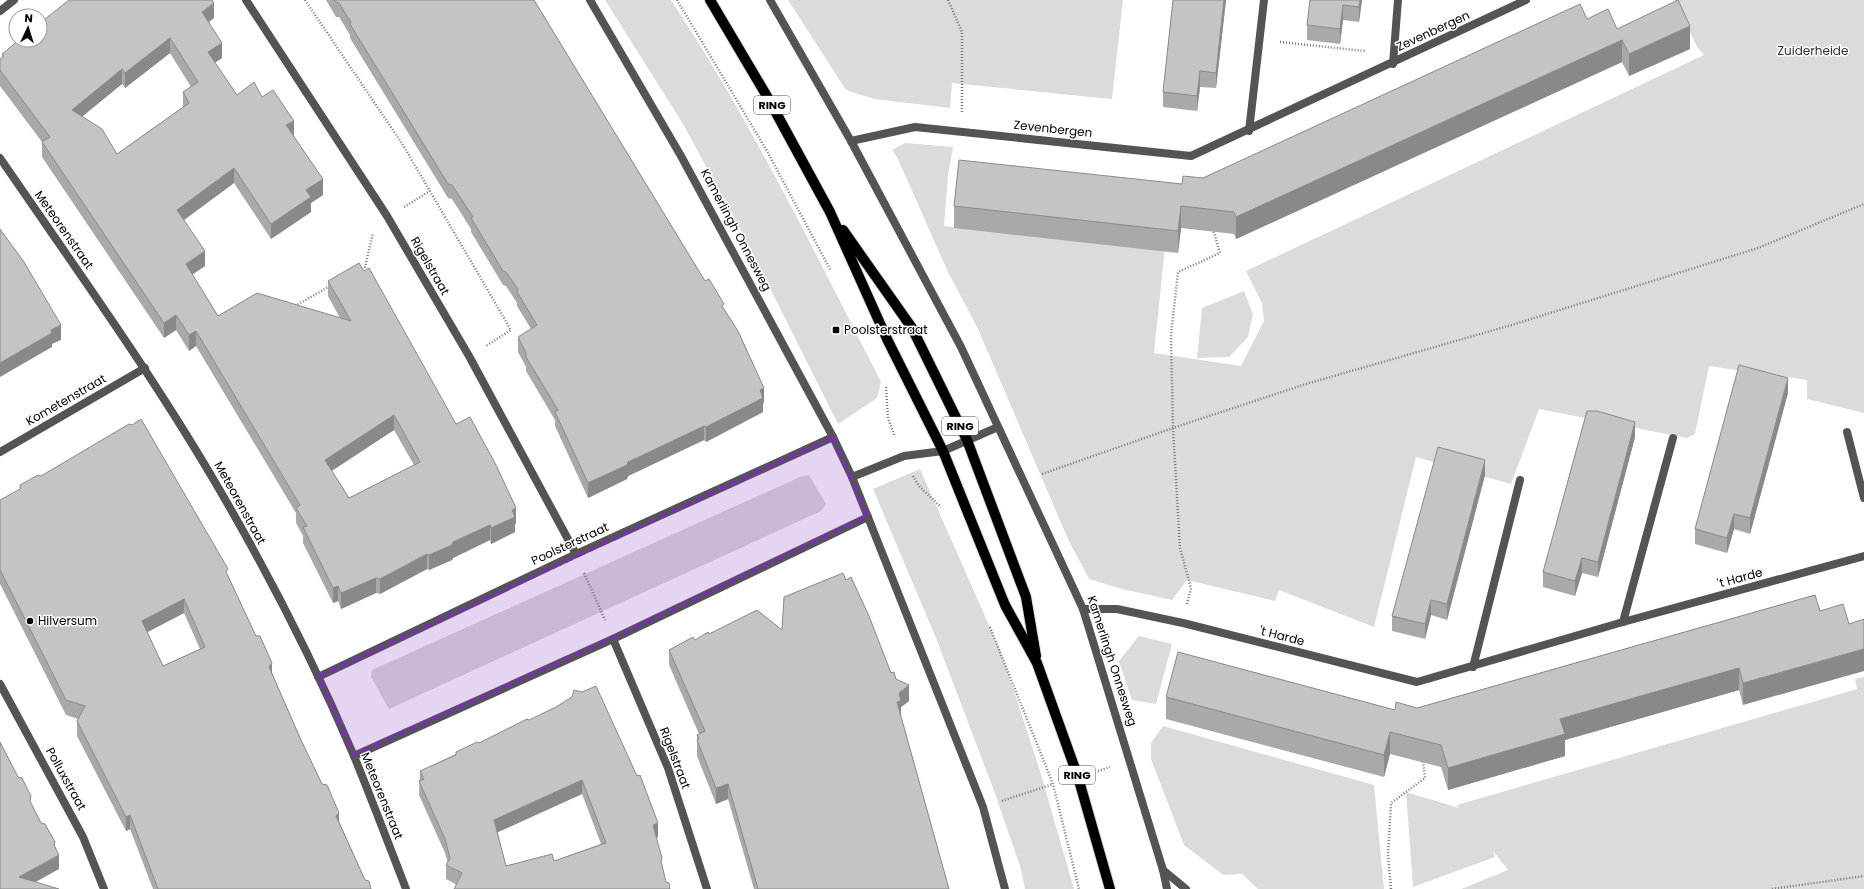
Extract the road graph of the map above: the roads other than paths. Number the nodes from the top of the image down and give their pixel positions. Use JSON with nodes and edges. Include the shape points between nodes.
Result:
{"nodes":[{"id":1,"x":14,"y":0,"type":"edge"},
{"id":2,"x":246,"y":0,"type":"edge"},
{"id":3,"x":590,"y":0,"type":"edge"},
{"id":4,"x":710,"y":0,"type":"edge"},
{"id":5,"x":770,"y":0,"type":"edge"},
{"id":6,"x":1264,"y":0,"type":"edge"},
{"id":7,"x":1398,"y":0,"type":"edge"},
{"id":8,"x":1526,"y":0,"type":"edge"},
{"id":9,"x":0,"y":11,"type":"edge"},
{"id":10,"x":1393,"y":64,"type":"junction"},
{"id":11,"x":1249,"y":130,"type":"junction"},
{"id":12,"x":851,"y":141,"type":"junction"},
{"id":13,"x":0,"y":158,"type":"edge"},
{"id":14,"x":830,"y":212,"type":"junction"},
{"id":15,"x":145,"y":368,"type":"junction"},
{"id":16,"x":998,"y":427,"type":"junction"},
{"id":17,"x":1847,"y":432,"type":"dead end"},
{"id":18,"x":833,"y":437,"type":"junction"},
{"id":19,"x":1673,"y":438,"type":"dead end"},
{"id":20,"x":967,"y":440,"type":"junction"},
{"id":21,"x":943,"y":451,"type":"junction"},
{"id":22,"x":0,"y":452,"type":"edge"},
{"id":23,"x":852,"y":477,"type":"junction"},
{"id":24,"x":1520,"y":480,"type":"dead end"},
{"id":25,"x":1864,"y":498,"type":"edge"},
{"id":26,"x":868,"y":517,"type":"junction"},
{"id":27,"x":576,"y":554,"type":"junction"},
{"id":28,"x":1864,"y":556,"type":"edge"},
{"id":29,"x":1083,"y":609,"type":"junction"},
{"id":30,"x":1623,"y":622,"type":"junction"},
{"id":31,"x":613,"y":639,"type":"junction"},
{"id":32,"x":1037,"y":663,"type":"junction"},
{"id":33,"x":1473,"y":667,"type":"junction"},
{"id":34,"x":318,"y":677,"type":"junction"},
{"id":35,"x":0,"y":684,"type":"edge"},
{"id":36,"x":354,"y":756,"type":"junction"},
{"id":37,"x":1163,"y":870,"type":"junction"},
{"id":38,"x":104,"y":889,"type":"edge"},
{"id":39,"x":406,"y":889,"type":"edge"},
{"id":40,"x":707,"y":889,"type":"edge"},
{"id":41,"x":1005,"y":889,"type":"edge"},
{"id":42,"x":1110,"y":889,"type":"edge"},
{"id":43,"x":1167,"y":889,"type":"edge"},
{"id":44,"x":1186,"y":889,"type":"edge"}],
"edges":[{"from":1,"to":9,"type":"street"},
{"from":2,"to":27,"type":"street","name":"Rigelstraat","via":[[387,216],[469,356]]},
{"from":3,"to":18,"type":"street","name":"Kamerlingh Onnesweg","via":[[681,156]]},
{"from":4,"to":14,"type":"main road","number":"RING","via":[[768,98]]},
{"from":5,"to":12,"type":"street","name":"Kamerlingh Onnesweg"},
{"from":6,"to":11,"type":"street"},
{"from":7,"to":10,"type":"street","name":"Zevenbergen"},
{"from":8,"to":10,"type":"street","name":"Zevenbergen"},
{"from":10,"to":11,"type":"street","name":"Zevenbergen"},
{"from":11,"to":12,"type":"street","name":"Zevenbergen","via":[[1191,156],[915,127]]},
{"from":12,"to":16,"type":"street","name":"Kamerlingh Onnesweg","via":[[961,347]]},
{"from":13,"to":15,"type":"street","name":"Meteorenstraat"},
{"from":14,"to":20,"type":"main road","number":"RING","via":[[912,328]]},
{"from":14,"to":21,"type":"main road","number":"RING","via":[[887,339]]},
{"from":15,"to":22,"type":"street","name":"Kometenstraat"},
{"from":15,"to":34,"type":"street","name":"Meteorenstraat","via":[[213,478]]},
{"from":16,"to":20,"type":"street"},
{"from":16,"to":29,"type":"street","name":"Kamerlingh Onnesweg"},
{"from":17,"to":25,"type":"street"},
{"from":18,"to":23,"type":"street","name":"Kamerlingh Onnesweg"},
{"from":18,"to":27,"type":"street","name":"Poolsterstraat"},
{"from":19,"to":30,"type":"street"},
{"from":20,"to":21,"type":"street"},
{"from":20,"to":32,"type":"main road","number":"RING","via":[[1026,597]]},
{"from":21,"to":23,"type":"street","via":[[904,456]]},
{"from":21,"to":32,"type":"main road","number":"RING","via":[[1005,605]]},
{"from":23,"to":26,"type":"street","name":"Kamerlingh Onnesweg"},
{"from":24,"to":33,"type":"street"},
{"from":26,"to":31,"type":"street"},
{"from":26,"to":41,"type":"street","name":"Kamerlingh Onnesweg","via":[[983,807]]},
{"from":27,"to":34,"type":"street","name":"Poolsterstraat"},
{"from":28,"to":30,"type":"street","name":"'t Harde"},
{"from":29,"to":33,"type":"street","name":"'t Harde","via":[[1117,609],[1183,623],[1417,682]]},
{"from":29,"to":37,"type":"street","name":"Kamerlingh Onnesweg"},
{"from":30,"to":33,"type":"street","name":"'t Harde"},
{"from":31,"to":36,"type":"street"},
{"from":31,"to":40,"type":"street","name":"Rigelstraat","via":[[668,768]]},
{"from":32,"to":42,"type":"main road","number":"RING","via":[[1078,777]]},
{"from":34,"to":36,"type":"street","name":"Meteorenstraat"},
{"from":35,"to":38,"type":"street","name":"Polluxstraat","via":[[83,837]]},
{"from":36,"to":39,"type":"street","name":"Meteorenstraat"},
{"from":37,"to":43,"type":"street","name":"Kamerlingh Onnesweg"},
{"from":37,"to":44,"type":"street"}]}
